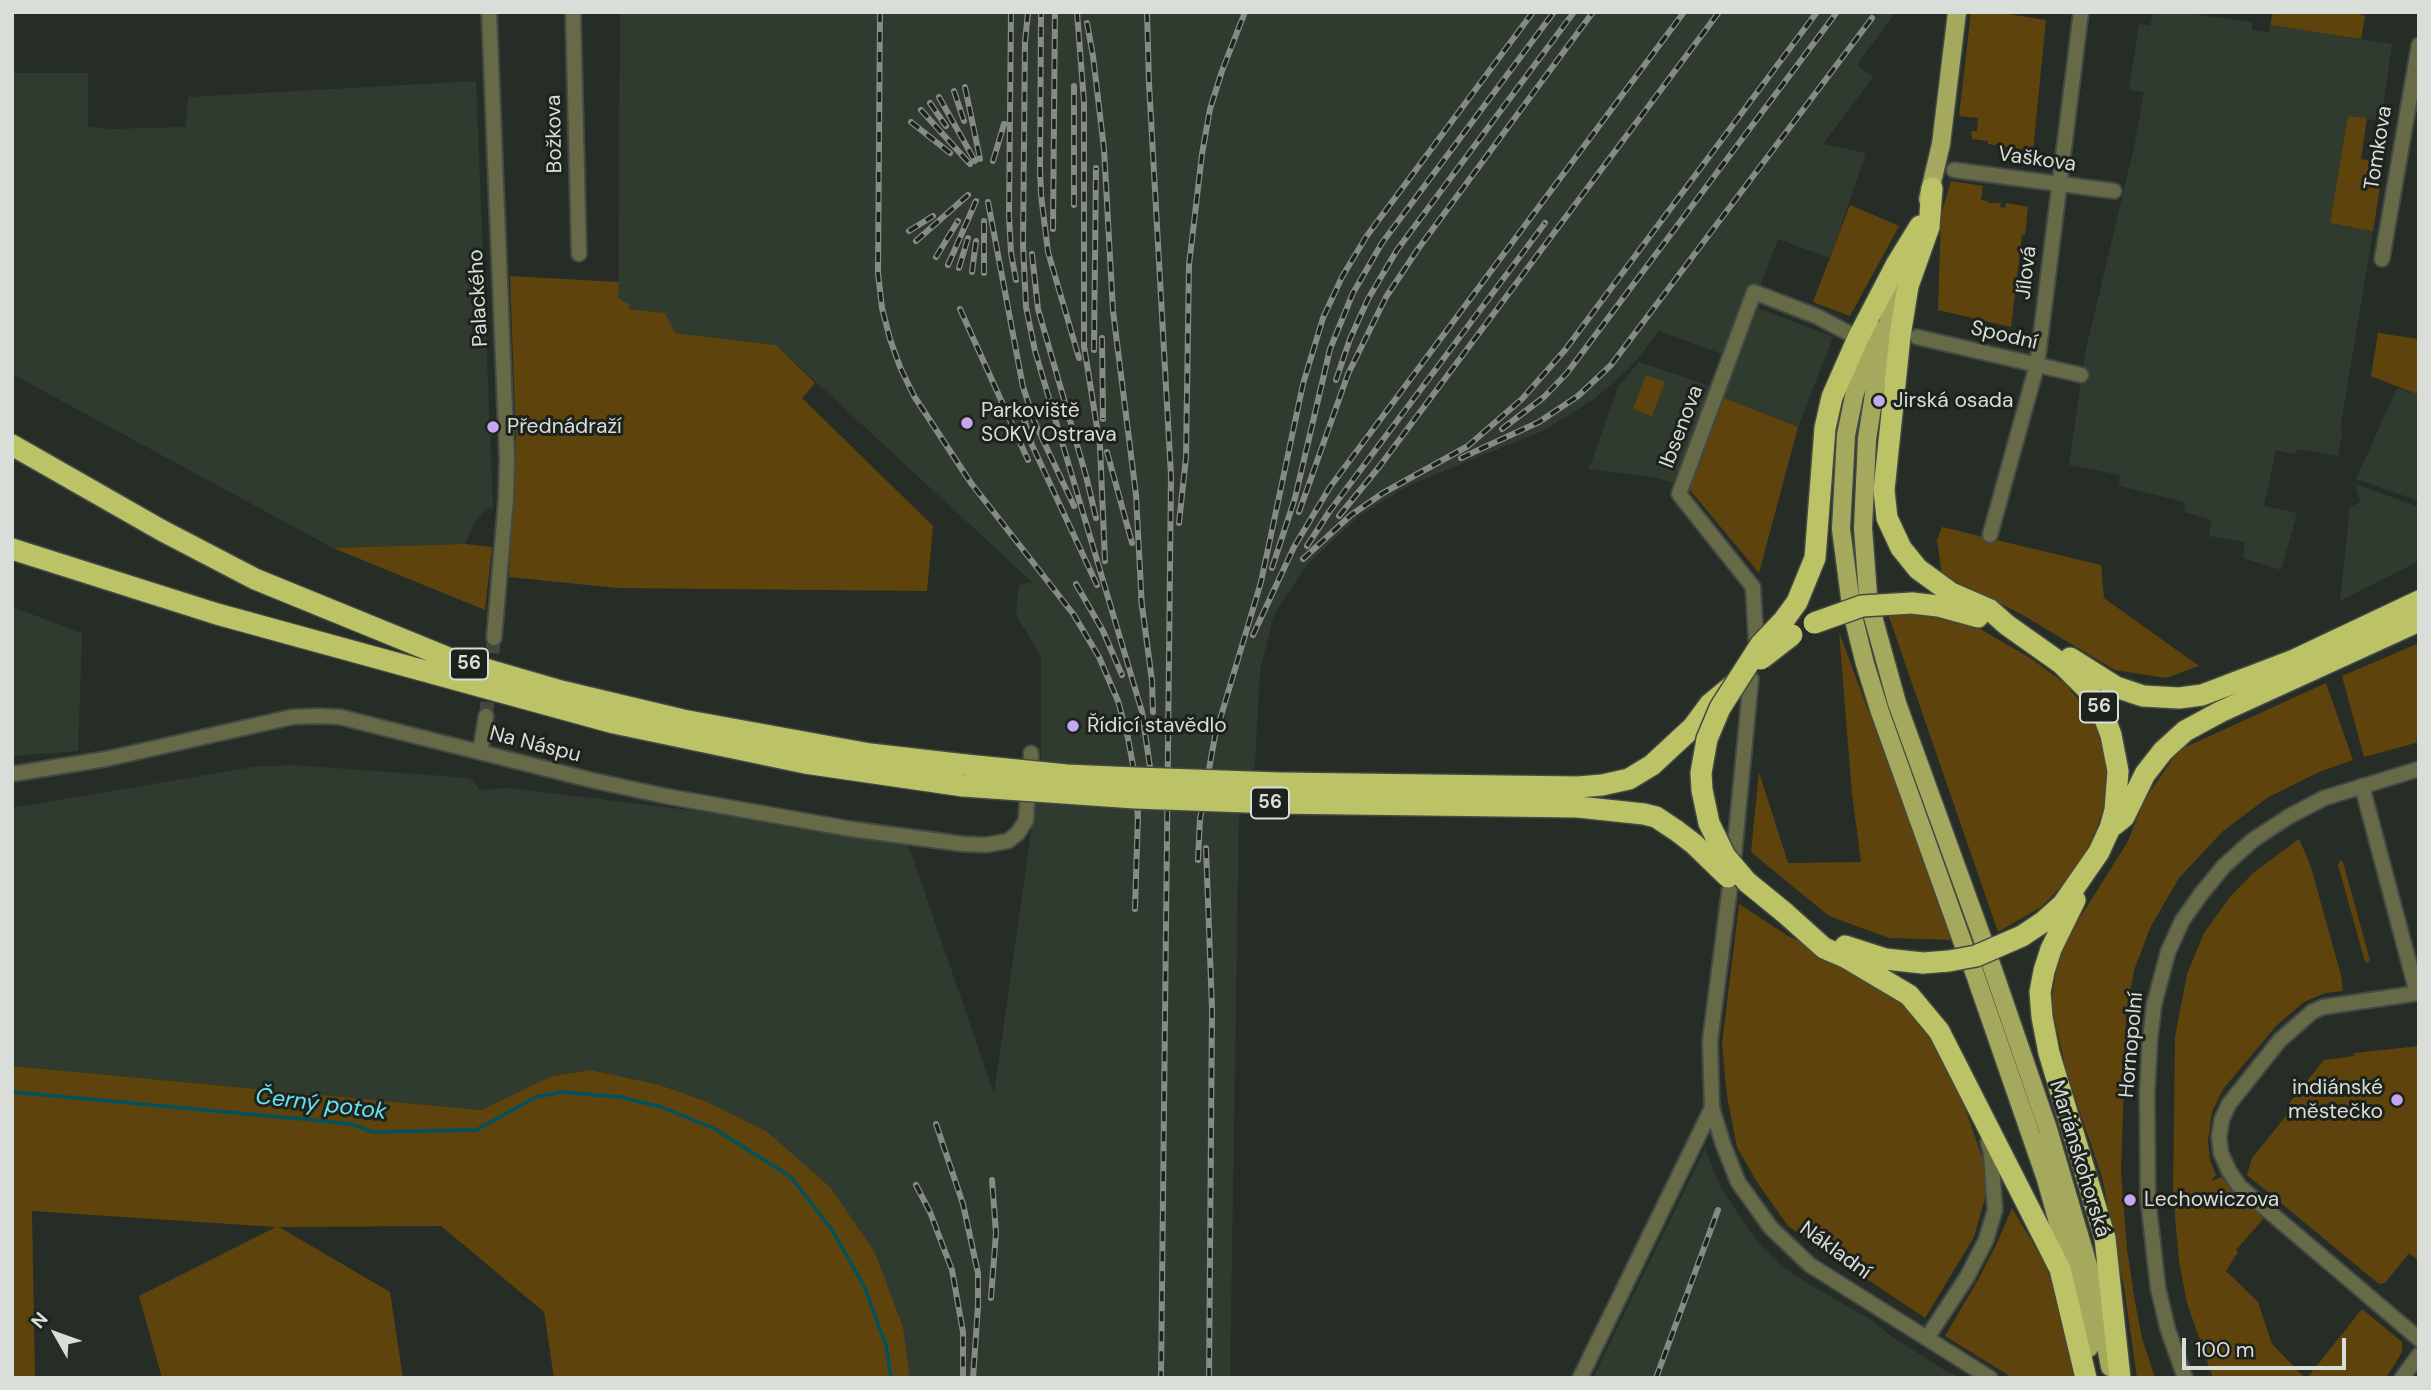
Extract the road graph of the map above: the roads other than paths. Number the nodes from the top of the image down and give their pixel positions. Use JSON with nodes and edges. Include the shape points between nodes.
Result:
{"nodes":[{"id":1,"x":489,"y":12,"type":"edge"},
{"id":2,"x":573,"y":12,"type":"edge"},
{"id":3,"x":1957,"y":12,"type":"edge"},
{"id":4,"x":2081,"y":12,"type":"edge"},
{"id":5,"x":2419,"y":45,"type":"edge"},
{"id":6,"x":1954,"y":170,"type":"dead end"},
{"id":7,"x":2060,"y":185,"type":"junction"},
{"id":8,"x":1932,"y":188,"type":"junction"},
{"id":9,"x":2114,"y":191,"type":"dead end"},
{"id":10,"x":1919,"y":230,"type":"junction"},
{"id":11,"x":579,"y":254,"type":"dead end"},
{"id":12,"x":2382,"y":259,"type":"dead end"},
{"id":13,"x":1917,"y":337,"type":"dead end"},
{"id":14,"x":1858,"y":338,"type":"junction"},
{"id":15,"x":2037,"y":365,"type":"junction"},
{"id":16,"x":2081,"y":375,"type":"dead end"},
{"id":17,"x":12,"y":444,"type":"edge"},
{"id":18,"x":1990,"y":534,"type":"dead end"},
{"id":19,"x":12,"y":549,"type":"edge"},
{"id":20,"x":2419,"y":601,"type":"edge"},
{"id":21,"x":1861,"y":606,"type":"junction"},
{"id":22,"x":2419,"y":621,"type":"edge"},
{"id":23,"x":2007,"y":625,"type":"junction"},
{"id":24,"x":1788,"y":628,"type":"junction"},
{"id":25,"x":2365,"y":637,"type":"junction"},
{"id":26,"x":494,"y":638,"type":"tunnel mouth"},
{"id":27,"x":1756,"y":639,"type":"dead end"},
{"id":28,"x":2296,"y":669,"type":"junction"},
{"id":29,"x":1745,"y":680,"type":"junction"},
{"id":30,"x":486,"y":716,"type":"tunnel mouth"},
{"id":31,"x":480,"y":752,"type":"junction"},
{"id":32,"x":2419,"y":769,"type":"edge"},
{"id":33,"x":12,"y":774,"type":"edge"},
{"id":34,"x":965,"y":775,"type":"junction"},
{"id":35,"x":2362,"y":786,"type":"junction"},
{"id":36,"x":1027,"y":804,"type":"dead end"},
{"id":37,"x":2107,"y":836,"type":"junction"},
{"id":38,"x":1734,"y":855,"type":"dead end"},
{"id":39,"x":1730,"y":886,"type":"dead end"},
{"id":40,"x":2073,"y":897,"type":"junction"},
{"id":41,"x":1785,"y":913,"type":"junction"},
{"id":42,"x":2418,"y":993,"type":"edge"},
{"id":43,"x":1975,"y":1104,"type":"junction"},
{"id":44,"x":1712,"y":1108,"type":"junction"},
{"id":45,"x":1927,"y":1338,"type":"junction"},
{"id":46,"x":2419,"y":1339,"type":"edge"},
{"id":47,"x":2419,"y":1355,"type":"edge"},
{"id":48,"x":1580,"y":1378,"type":"edge"},
{"id":49,"x":1990,"y":1378,"type":"edge"},
{"id":50,"x":2086,"y":1378,"type":"edge"},
{"id":51,"x":2094,"y":1378,"type":"edge"},
{"id":52,"x":2112,"y":1378,"type":"edge"},
{"id":53,"x":2120,"y":1378,"type":"edge"},
{"id":54,"x":2185,"y":1378,"type":"edge"},
{"id":55,"x":2402,"y":1378,"type":"edge"}],
"edges":[{"from":1,"to":26,"type":"street","name":"Palackého","via":[[507,450]]},
{"from":2,"to":11,"type":"street","name":"Božkova"},
{"from":3,"to":8,"type":"main road","name":"Mariánskohorská"},
{"from":4,"to":7,"type":"street","name":"Jílová"},
{"from":5,"to":12,"type":"street","name":"Tomkova"},
{"from":6,"to":7,"type":"street","name":"Vaškova"},
{"from":7,"to":9,"type":"street","name":"Vaškova"},
{"from":7,"to":15,"type":"street","name":"Jílová"},
{"from":8,"to":10,"type":"main road","name":"Mariánskohorská"},
{"from":8,"to":23,"type":"highway","via":[[1928,227],[1908,286],[1900,335],[1885,510],[1900,548],[1918,569],[1951,593],[1990,610]]},
{"from":10,"to":14,"type":"highway"},
{"from":10,"to":21,"type":"main road","name":"Mariánskohorská","via":[[1874,331],[1846,435],[1841,529]]},
{"from":13,"to":15,"type":"street","name":"Spodní"},
{"from":14,"to":24,"type":"highway","via":[[1832,397],[1825,428],[1815,558]]},
{"from":14,"to":27,"type":"street","name":"Ibsenova","via":[[1755,292],[1679,494],[1753,587]]},
{"from":15,"to":16,"type":"street","name":"Spodní"},
{"from":15,"to":18,"type":"street","name":"Jílová"},
{"from":17,"to":34,"type":"highway","number":"56","via":[[255,579],[451,659],[683,720]]},
{"from":19,"to":34,"type":"highway","number":"56","via":[[217,614],[614,723],[805,763]]},
{"from":20,"to":25,"type":"highway","number":"56"},
{"from":21,"to":51,"type":"main road","name":"Mariánskohorská","via":[[1865,664],[2046,1179],[2080,1303]]},
{"from":21,"to":52,"type":"main road","name":"Mariánskohorská","via":[[2056,1155],[2095,1289]]},
{"from":22,"to":25,"type":"highway","number":"56"},
{"from":23,"to":24,"type":"highway","number":"56","bridge":true,"via":[[1912,603],[1862,606]]},
{"from":23,"to":28,"type":"highway","number":"56","via":[[2042,638],[2103,680],[2143,696],[2202,695]]},
{"from":23,"to":37,"type":"highway","number":"56","via":[[2062,664],[2097,703],[2111,735],[2118,771]]},
{"from":24,"to":29,"type":"highway","number":"56","bridge":true},
{"from":25,"to":28,"type":"highway","number":"56"},
{"from":28,"to":37,"type":"highway","number":"56","via":[[2185,731],[2145,774],[2124,817]]},
{"from":29,"to":34,"type":"highway","number":"56","bridge":true,"via":[[1710,704],[1653,765],[1629,779],[1602,785]]},
{"from":29,"to":38,"type":"street"},
{"from":29,"to":41,"type":"highway","number":"56","bridge":true,"via":[[1720,708],[1707,739],[1702,773],[1705,806],[1725,856],[1747,882]]},
{"from":30,"to":31,"type":"street"},
{"from":31,"to":33,"type":"street","name":"Na Náspu","via":[[340,718],[303,716],[106,759]]},
{"from":31,"to":36,"type":"street","name":"Na Náspu","via":[[739,811],[963,844],[1008,841],[1026,820]]},
{"from":32,"to":35,"type":"street","name":"Hornopolní"},
{"from":34,"to":41,"type":"highway","number":"56","bridge":true,"via":[[1135,798],[1631,811],[1656,817],[1710,858],[1739,888]]},
{"from":35,"to":42,"type":"street"},
{"from":35,"to":54,"type":"street","name":"Hornopolní","via":[[2304,807],[2236,855],[2189,910],[2163,967],[2150,1039],[2149,1212],[2160,1298]]},
{"from":37,"to":40,"type":"highway","number":"56"},
{"from":39,"to":44,"type":"street","name":"Nákladní","via":[[1710,1041]]},
{"from":40,"to":41,"type":"highway","number":"56","bridge":true,"via":[[2022,936],[1976,956],[1923,963],[1885,959],[1850,948]]},
{"from":40,"to":53,"type":"highway","via":[[2044,971],[2042,1017],[2105,1238]]},
{"from":41,"to":43,"type":"highway","via":[[1824,948],[1919,1004],[1945,1040]]},
{"from":42,"to":46,"type":"street","via":[[2323,1007],[2312,1013],[2280,1040],[2229,1104],[2219,1137],[2221,1153],[2239,1186]]},
{"from":43,"to":45,"type":"street","via":[[1992,1153],[1995,1210],[1967,1278]]},
{"from":43,"to":50,"type":"highway","via":[[2060,1269]]},
{"from":44,"to":45,"type":"street","name":"Nákladní","via":[[1738,1182],[1771,1228],[1811,1265]]},
{"from":44,"to":48,"type":"street","name":"Nákladní"},
{"from":45,"to":49,"type":"street","name":"Nákladní"},
{"from":47,"to":55,"type":"street"}]}
